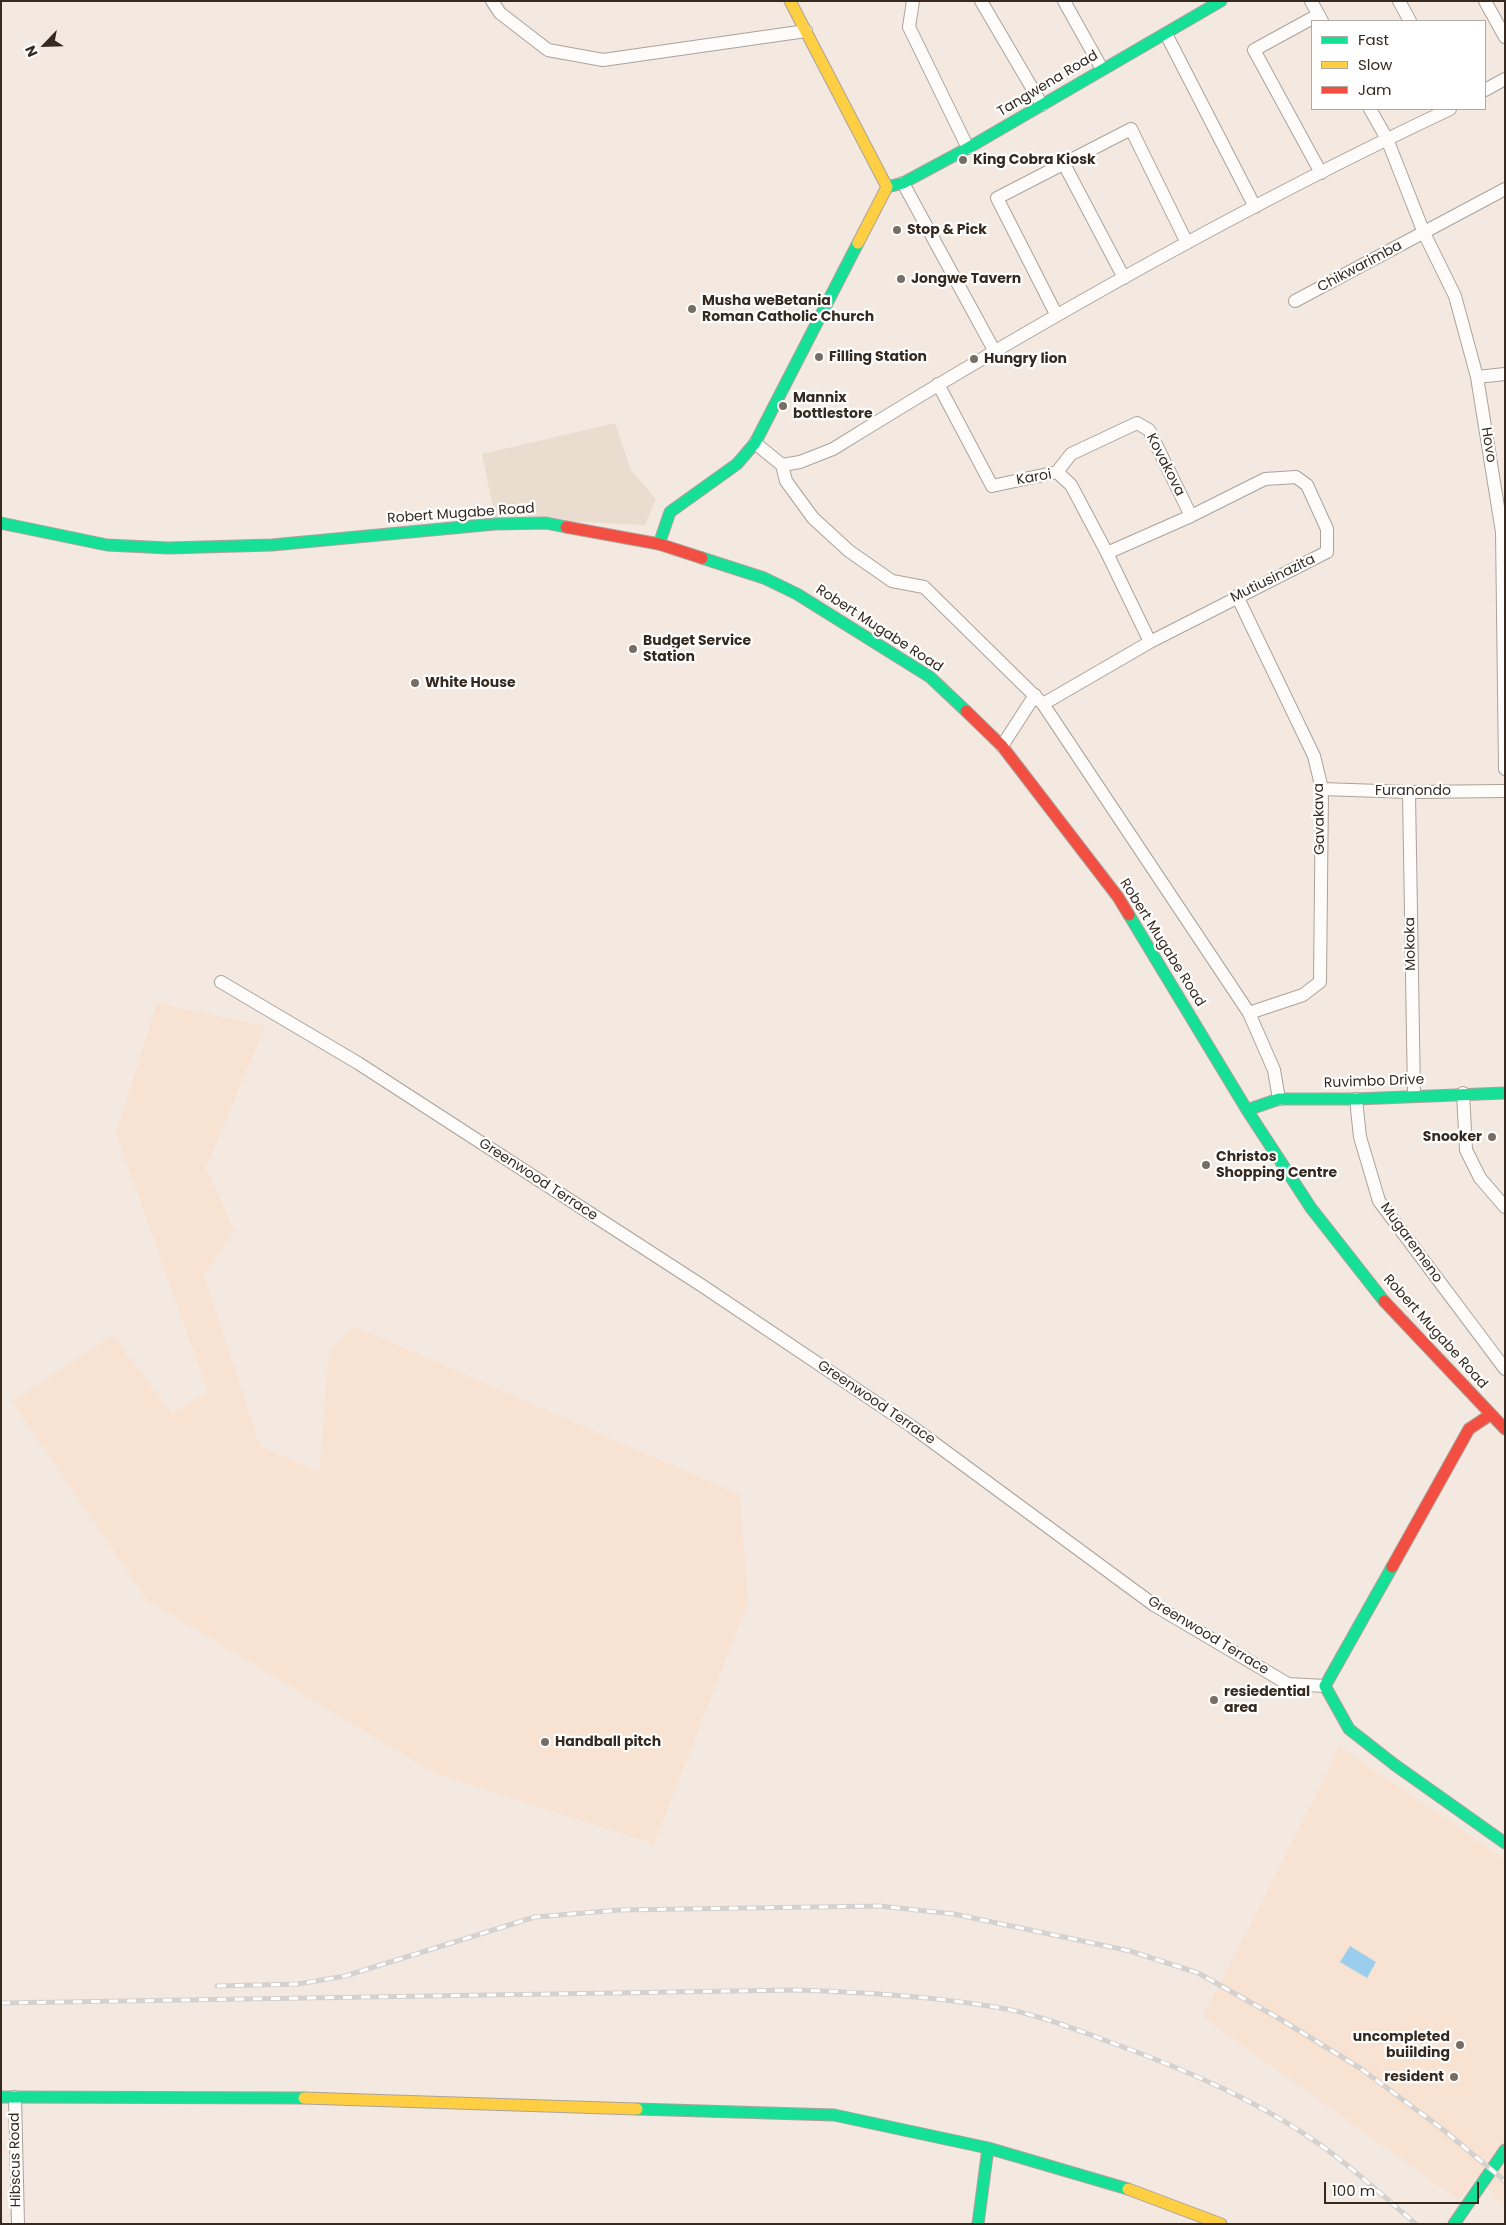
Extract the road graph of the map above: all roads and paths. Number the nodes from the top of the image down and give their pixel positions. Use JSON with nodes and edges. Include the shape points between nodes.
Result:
{"nodes":[{"id":1,"x":492,"y":1,"type":"edge"},
{"id":2,"x":790,"y":1,"type":"edge"},
{"id":3,"x":912,"y":1,"type":"edge"},
{"id":4,"x":981,"y":1,"type":"edge"},
{"id":5,"x":1064,"y":1,"type":"edge"},
{"id":6,"x":1221,"y":1,"type":"edge"},
{"id":7,"x":1311,"y":1,"type":"edge"},
{"id":8,"x":1399,"y":1,"type":"edge"},
{"id":9,"x":1485,"y":1,"type":"edge"},
{"id":10,"x":1320,"y":18,"type":"edge"},
{"id":11,"x":1409,"y":20,"type":"edge"},
{"id":12,"x":1311,"y":22,"type":"edge"},
{"id":13,"x":806,"y":31,"type":"junction"},
{"id":14,"x":1166,"y":34,"type":"junction"},
{"id":15,"x":1505,"y":38,"type":"edge"},
{"id":16,"x":1102,"y":69,"type":"junction"},
{"id":17,"x":1505,"y":79,"type":"edge"},
{"id":18,"x":1486,"y":89,"type":"edge"},
{"id":19,"x":1042,"y":105,"type":"junction"},
{"id":20,"x":1371,"y":110,"type":"edge"},
{"id":21,"x":1448,"y":110,"type":"edge"},
{"id":22,"x":1386,"y":139,"type":"junction"},
{"id":23,"x":968,"y":148,"type":"junction"},
{"id":24,"x":1064,"y":164,"type":"junction"},
{"id":25,"x":1321,"y":173,"type":"junction"},
{"id":26,"x":903,"y":182,"type":"junction"},
{"id":27,"x":887,"y":187,"type":"junction"},
{"id":28,"x":1505,"y":189,"type":"edge"},
{"id":29,"x":1255,"y":207,"type":"junction"},
{"id":30,"x":1424,"y":233,"type":"junction"},
{"id":31,"x":1187,"y":242,"type":"junction"},
{"id":32,"x":1124,"y":278,"type":"junction"},
{"id":33,"x":1295,"y":301,"type":"dead end"},
{"id":34,"x":1056,"y":314,"type":"junction"},
{"id":35,"x":995,"y":352,"type":"junction"},
{"id":36,"x":1505,"y":374,"type":"edge"},
{"id":37,"x":1478,"y":377,"type":"junction"},
{"id":38,"x":938,"y":384,"type":"junction"},
{"id":39,"x":755,"y":444,"type":"junction"},
{"id":40,"x":782,"y":465,"type":"junction"},
{"id":41,"x":1057,"y":472,"type":"junction"},
{"id":42,"x":1191,"y":516,"type":"junction"},
{"id":43,"x":1,"y":523,"type":"edge"},
{"id":44,"x":659,"y":544,"type":"junction"},
{"id":45,"x":1107,"y":553,"type":"junction"},
{"id":46,"x":1237,"y":596,"type":"junction"},
{"id":47,"x":1150,"y":642,"type":"junction"},
{"id":48,"x":1504,"y":686,"type":"edge"},
{"id":49,"x":1039,"y":699,"type":"junction"},
{"id":50,"x":1002,"y":746,"type":"junction"},
{"id":51,"x":1505,"y":769,"type":"edge"},
{"id":52,"x":1322,"y":789,"type":"junction"},
{"id":53,"x":1505,"y":791,"type":"edge"},
{"id":54,"x":1409,"y":792,"type":"junction"},
{"id":55,"x":222,"y":982,"type":"dead end"},
{"id":56,"x":1249,"y":1013,"type":"junction"},
{"id":57,"x":1505,"y":1092,"type":"edge"},
{"id":58,"x":1463,"y":1093,"type":"junction"},
{"id":59,"x":1414,"y":1096,"type":"junction"},
{"id":60,"x":1279,"y":1099,"type":"junction"},
{"id":61,"x":1356,"y":1099,"type":"junction"},
{"id":62,"x":1246,"y":1110,"type":"junction"},
{"id":63,"x":1505,"y":1207,"type":"edge"},
{"id":64,"x":1505,"y":1369,"type":"edge"},
{"id":65,"x":1490,"y":1415,"type":"junction"},
{"id":66,"x":1505,"y":1429,"type":"edge"},
{"id":67,"x":1325,"y":1686,"type":"junction"},
{"id":68,"x":1505,"y":1843,"type":"edge"},
{"id":69,"x":15,"y":2096,"type":"junction"},
{"id":70,"x":1,"y":2097,"type":"edge"},
{"id":71,"x":988,"y":2148,"type":"junction"},
{"id":72,"x":1505,"y":2150,"type":"edge"},
{"id":73,"x":18,"y":2224,"type":"edge"},
{"id":74,"x":978,"y":2224,"type":"edge"},
{"id":75,"x":1221,"y":2224,"type":"edge"},
{"id":76,"x":1454,"y":2224,"type":"edge"}],
"edges":[{"from":1,"to":13,"type":"street","via":[[500,12],[548,50],[603,60]]},
{"from":2,"to":13,"type":"street"},
{"from":3,"to":23,"type":"street","via":[[908,27]]},
{"from":4,"to":19,"type":"street"},
{"from":5,"to":16,"type":"street"},
{"from":6,"to":14,"type":"street","name":"Tangwena Road"},
{"from":7,"to":10,"type":"street"},
{"from":8,"to":11,"type":"street"},
{"from":9,"to":15,"type":"street"},
{"from":12,"to":25,"type":"street","via":[[1254,50]]},
{"from":13,"to":27,"type":"street"},
{"from":14,"to":16,"type":"street","name":"Tangwena Road"},
{"from":14,"to":29,"type":"street"},
{"from":16,"to":19,"type":"street","name":"Tangwena Road"},
{"from":17,"to":18,"type":"street"},
{"from":19,"to":23,"type":"street","name":"Tangwena Road"},
{"from":20,"to":22,"type":"street","name":"Hovo"},
{"from":21,"to":22,"type":"street"},
{"from":22,"to":25,"type":"street"},
{"from":22,"to":30,"type":"street","name":"Hovo"},
{"from":23,"to":26,"type":"street","name":"Tangwena Road"},
{"from":24,"to":31,"type":"street","via":[[1131,129]]},
{"from":24,"to":32,"type":"street"},
{"from":24,"to":34,"type":"street","via":[[997,198]]},
{"from":25,"to":29,"type":"street"},
{"from":26,"to":27,"type":"street","name":"Tangwena Road"},
{"from":26,"to":35,"type":"street"},
{"from":27,"to":39,"type":"street"},
{"from":28,"to":30,"type":"street","name":"Chikwarimba"},
{"from":29,"to":31,"type":"street"},
{"from":30,"to":33,"type":"street","name":"Chikwarimba"},
{"from":30,"to":37,"type":"street","name":"Hovo","via":[[1455,296]]},
{"from":31,"to":32,"type":"street"},
{"from":32,"to":34,"type":"street"},
{"from":34,"to":35,"type":"street"},
{"from":35,"to":38,"type":"street"},
{"from":36,"to":37,"type":"street"},
{"from":37,"to":48,"type":"street","name":"Hovo","via":[[1502,532]]},
{"from":38,"to":40,"type":"street","via":[[834,449]]},
{"from":38,"to":41,"type":"street","name":"Karoi","via":[[992,486]]},
{"from":39,"to":40,"type":"street"},
{"from":39,"to":44,"type":"street","via":[[737,464],[670,512]]},
{"from":40,"to":49,"type":"street","via":[[786,481],[813,518],[834,538],[892,581],[924,587]]},
{"from":41,"to":42,"type":"street","name":"Kovakova","via":[[1071,454],[1137,423],[1148,430]]},
{"from":41,"to":45,"type":"street","name":"Karoi","via":[[1071,485]]},
{"from":42,"to":45,"type":"street","name":"Mutiusinazita"},
{"from":42,"to":46,"type":"street","name":"Mutiusinazita","via":[[1265,480],[1296,477],[1307,485],[1327,529],[1327,552]]},
{"from":43,"to":44,"type":"street","name":"Robert Mugabe Road","via":[[107,545],[168,548],[272,545],[495,524],[546,523]]},
{"from":44,"to":50,"type":"street","name":"Robert Mugabe Road","via":[[764,578],[797,594],[930,677]]},
{"from":45,"to":47,"type":"street","name":"Karoi"},
{"from":46,"to":47,"type":"street","name":"Mutiusinazita"},
{"from":46,"to":52,"type":"street","name":"Gavakava","via":[[1314,756]]},
{"from":47,"to":49,"type":"street","name":"Mutiusinazita"},
{"from":48,"to":51,"type":"street","name":"Hovo"},
{"from":49,"to":50,"type":"street","via":[[1017,720]]},
{"from":49,"to":56,"type":"street"},
{"from":50,"to":62,"type":"street","name":"Robert Mugabe Road","via":[[1118,897]]},
{"from":52,"to":54,"type":"street","name":"Furanondo"},
{"from":52,"to":56,"type":"street","name":"Gavakava","via":[[1320,982],[1303,995]]},
{"from":53,"to":54,"type":"street","name":"Furanondo"},
{"from":54,"to":59,"type":"street","name":"Mokoka"},
{"from":55,"to":67,"type":"street","name":"Greenwood Terrace","via":[[358,1063],[912,1426],[1154,1605],[1288,1684]]},
{"from":56,"to":60,"type":"street","via":[[1274,1070]]},
{"from":57,"to":58,"type":"street","name":"Ruvimbo Drive"},
{"from":58,"to":59,"type":"street","name":"Ruvimbo Drive"},
{"from":58,"to":63,"type":"street","via":[[1466,1150],[1480,1178]]},
{"from":59,"to":61,"type":"street","name":"Ruvimbo Drive"},
{"from":60,"to":61,"type":"street","name":"Ruvimbo Drive"},
{"from":60,"to":62,"type":"street","name":"Ruvimbo Drive"},
{"from":61,"to":64,"type":"street","name":"Mugaremeno","via":[[1360,1137],[1379,1202]]},
{"from":62,"to":65,"type":"street","name":"Robert Mugabe Road","via":[[1311,1208],[1390,1309]]},
{"from":65,"to":66,"type":"street","name":"Robert Mugabe Road"},
{"from":65,"to":67,"type":"street","via":[[1470,1429]]},
{"from":67,"to":68,"type":"street","via":[[1349,1729],[1394,1765]]},
{"from":69,"to":70,"type":"street"},
{"from":69,"to":71,"type":"street","via":[[290,2098],[834,2115]]},
{"from":69,"to":73,"type":"street","name":"Hibscus Road"},
{"from":71,"to":74,"type":"street"},
{"from":71,"to":75,"type":"street","via":[[1148,2195]]},
{"from":72,"to":76,"type":"street"}]}
